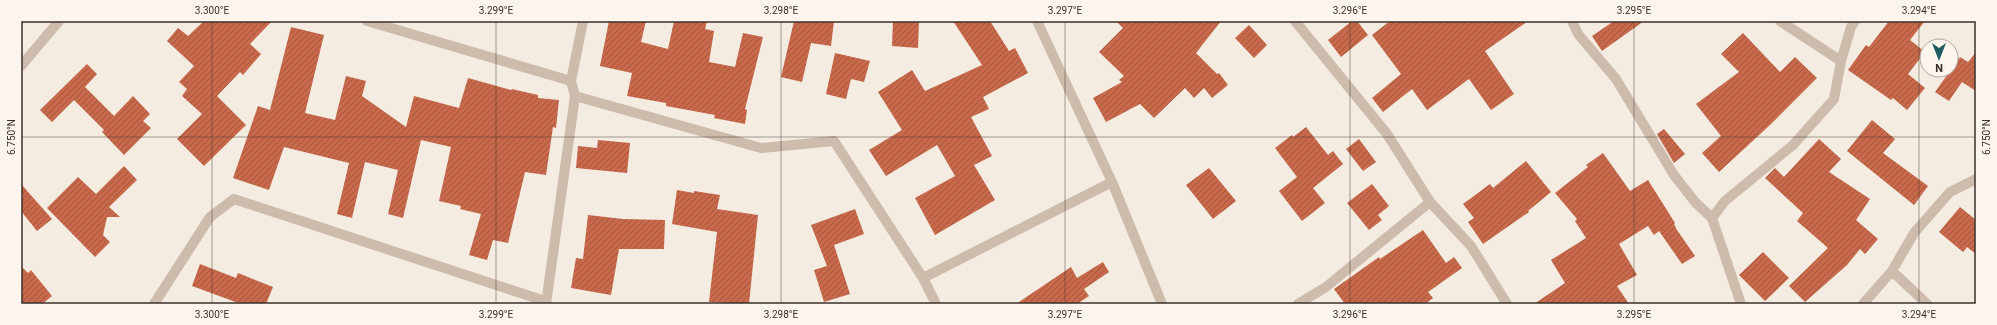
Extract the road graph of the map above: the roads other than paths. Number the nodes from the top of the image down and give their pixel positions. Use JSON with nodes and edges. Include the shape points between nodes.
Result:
{"nodes":[{"id":1,"x":59,"y":21,"type":"edge"},
{"id":2,"x":367,"y":21,"type":"edge"},
{"id":3,"x":582,"y":21,"type":"edge"},
{"id":4,"x":1037,"y":21,"type":"edge"},
{"id":5,"x":1295,"y":21,"type":"edge"},
{"id":6,"x":1572,"y":21,"type":"edge"},
{"id":7,"x":1780,"y":21,"type":"edge"},
{"id":8,"x":1855,"y":21,"type":"edge"},
{"id":9,"x":1841,"y":61,"type":"junction"},
{"id":10,"x":21,"y":66,"type":"edge"},
{"id":11,"x":571,"y":81,"type":"junction"},
{"id":12,"x":575,"y":96,"type":"junction"},
{"id":13,"x":1976,"y":179,"type":"edge"},
{"id":14,"x":1112,"y":182,"type":"junction"},
{"id":15,"x":1430,"y":202,"type":"junction"},
{"id":16,"x":1712,"y":218,"type":"junction"},
{"id":17,"x":1892,"y":271,"type":"junction"},
{"id":18,"x":923,"y":278,"type":"junction"},
{"id":19,"x":545,"y":303,"type":"edge"},
{"id":20,"x":155,"y":304,"type":"edge"},
{"id":21,"x":936,"y":304,"type":"edge"},
{"id":22,"x":1162,"y":304,"type":"edge"},
{"id":23,"x":1298,"y":304,"type":"edge"},
{"id":24,"x":1507,"y":304,"type":"edge"},
{"id":25,"x":1741,"y":304,"type":"edge"},
{"id":26,"x":1863,"y":304,"type":"edge"},
{"id":27,"x":1927,"y":304,"type":"edge"}],
"edges":[{"from":1,"to":10,"type":"street"},
{"from":2,"to":11,"type":"street"},
{"from":3,"to":11,"type":"street"},
{"from":4,"to":14,"type":"street"},
{"from":5,"to":15,"type":"street","via":[[1387,134]]},
{"from":6,"to":16,"type":"street","via":[[1578,34],[1616,79],[1674,175],[1695,202]]},
{"from":7,"to":9,"type":"street"},
{"from":8,"to":9,"type":"street"},
{"from":9,"to":16,"type":"street","via":[[1834,99],[1793,145],[1726,201]]},
{"from":11,"to":12,"type":"street"},
{"from":12,"to":18,"type":"street","via":[[761,148],[834,141]]},
{"from":12,"to":19,"type":"street"},
{"from":13,"to":17,"type":"street","via":[[1950,192],[1914,233]]},
{"from":14,"to":18,"type":"street"},
{"from":14,"to":22,"type":"street"},
{"from":15,"to":23,"type":"street","via":[[1326,287]]},
{"from":15,"to":24,"type":"street","via":[[1471,246]]},
{"from":16,"to":25,"type":"street"},
{"from":17,"to":26,"type":"street"},
{"from":17,"to":27,"type":"street"},
{"from":18,"to":21,"type":"street"},
{"from":19,"to":20,"type":"street","via":[[234,199],[210,216]]}]}
